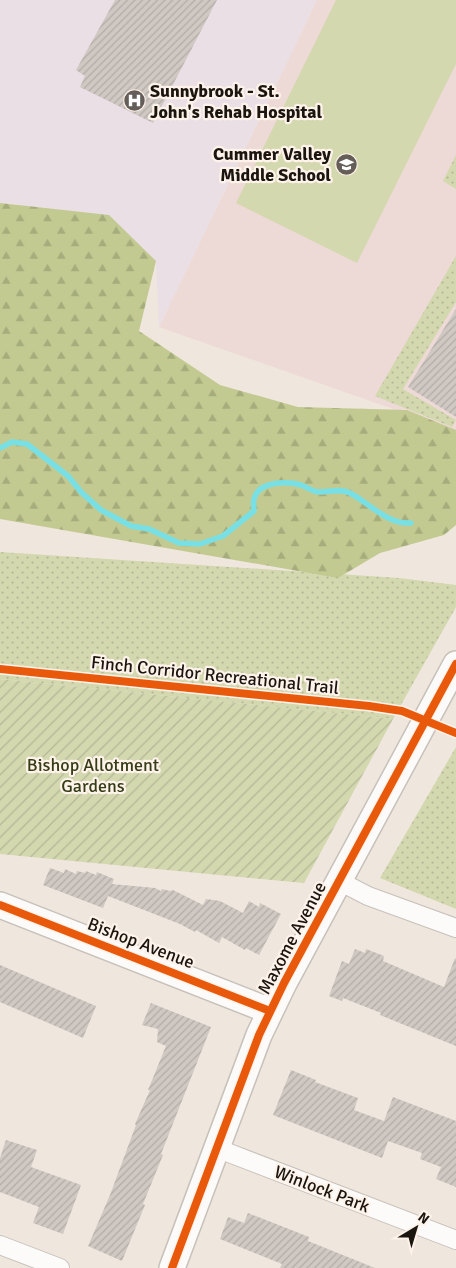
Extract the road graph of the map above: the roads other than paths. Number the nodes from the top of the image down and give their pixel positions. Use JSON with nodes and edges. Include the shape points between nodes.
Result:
{"nodes":[{"id":1,"x":456,"y":664,"type":"edge"},
{"id":2,"x":339,"y":881,"type":"junction"},
{"id":3,"x":0,"y":905,"type":"edge"},
{"id":4,"x":456,"y":928,"type":"edge"},
{"id":5,"x":270,"y":1011,"type":"junction"},
{"id":6,"x":216,"y":1148,"type":"junction"},
{"id":7,"x":456,"y":1240,"type":"edge"},
{"id":8,"x":0,"y":1245,"type":"edge"},
{"id":9,"x":60,"y":1268,"type":"edge"},
{"id":10,"x":172,"y":1268,"type":"edge"}],
"edges":[{"from":1,"to":2,"type":"street","name":"Maxome Avenue"},
{"from":2,"to":4,"type":"street","via":[[368,896]]},
{"from":2,"to":5,"type":"street","name":"Maxome Avenue"},
{"from":3,"to":5,"type":"street","name":"Bishop Avenue"},
{"from":5,"to":6,"type":"street","name":"Maxome Avenue"},
{"from":6,"to":7,"type":"street","name":"Winlock Park"},
{"from":6,"to":10,"type":"street","name":"Maxome Avenue"},
{"from":8,"to":9,"type":"street"}]}
